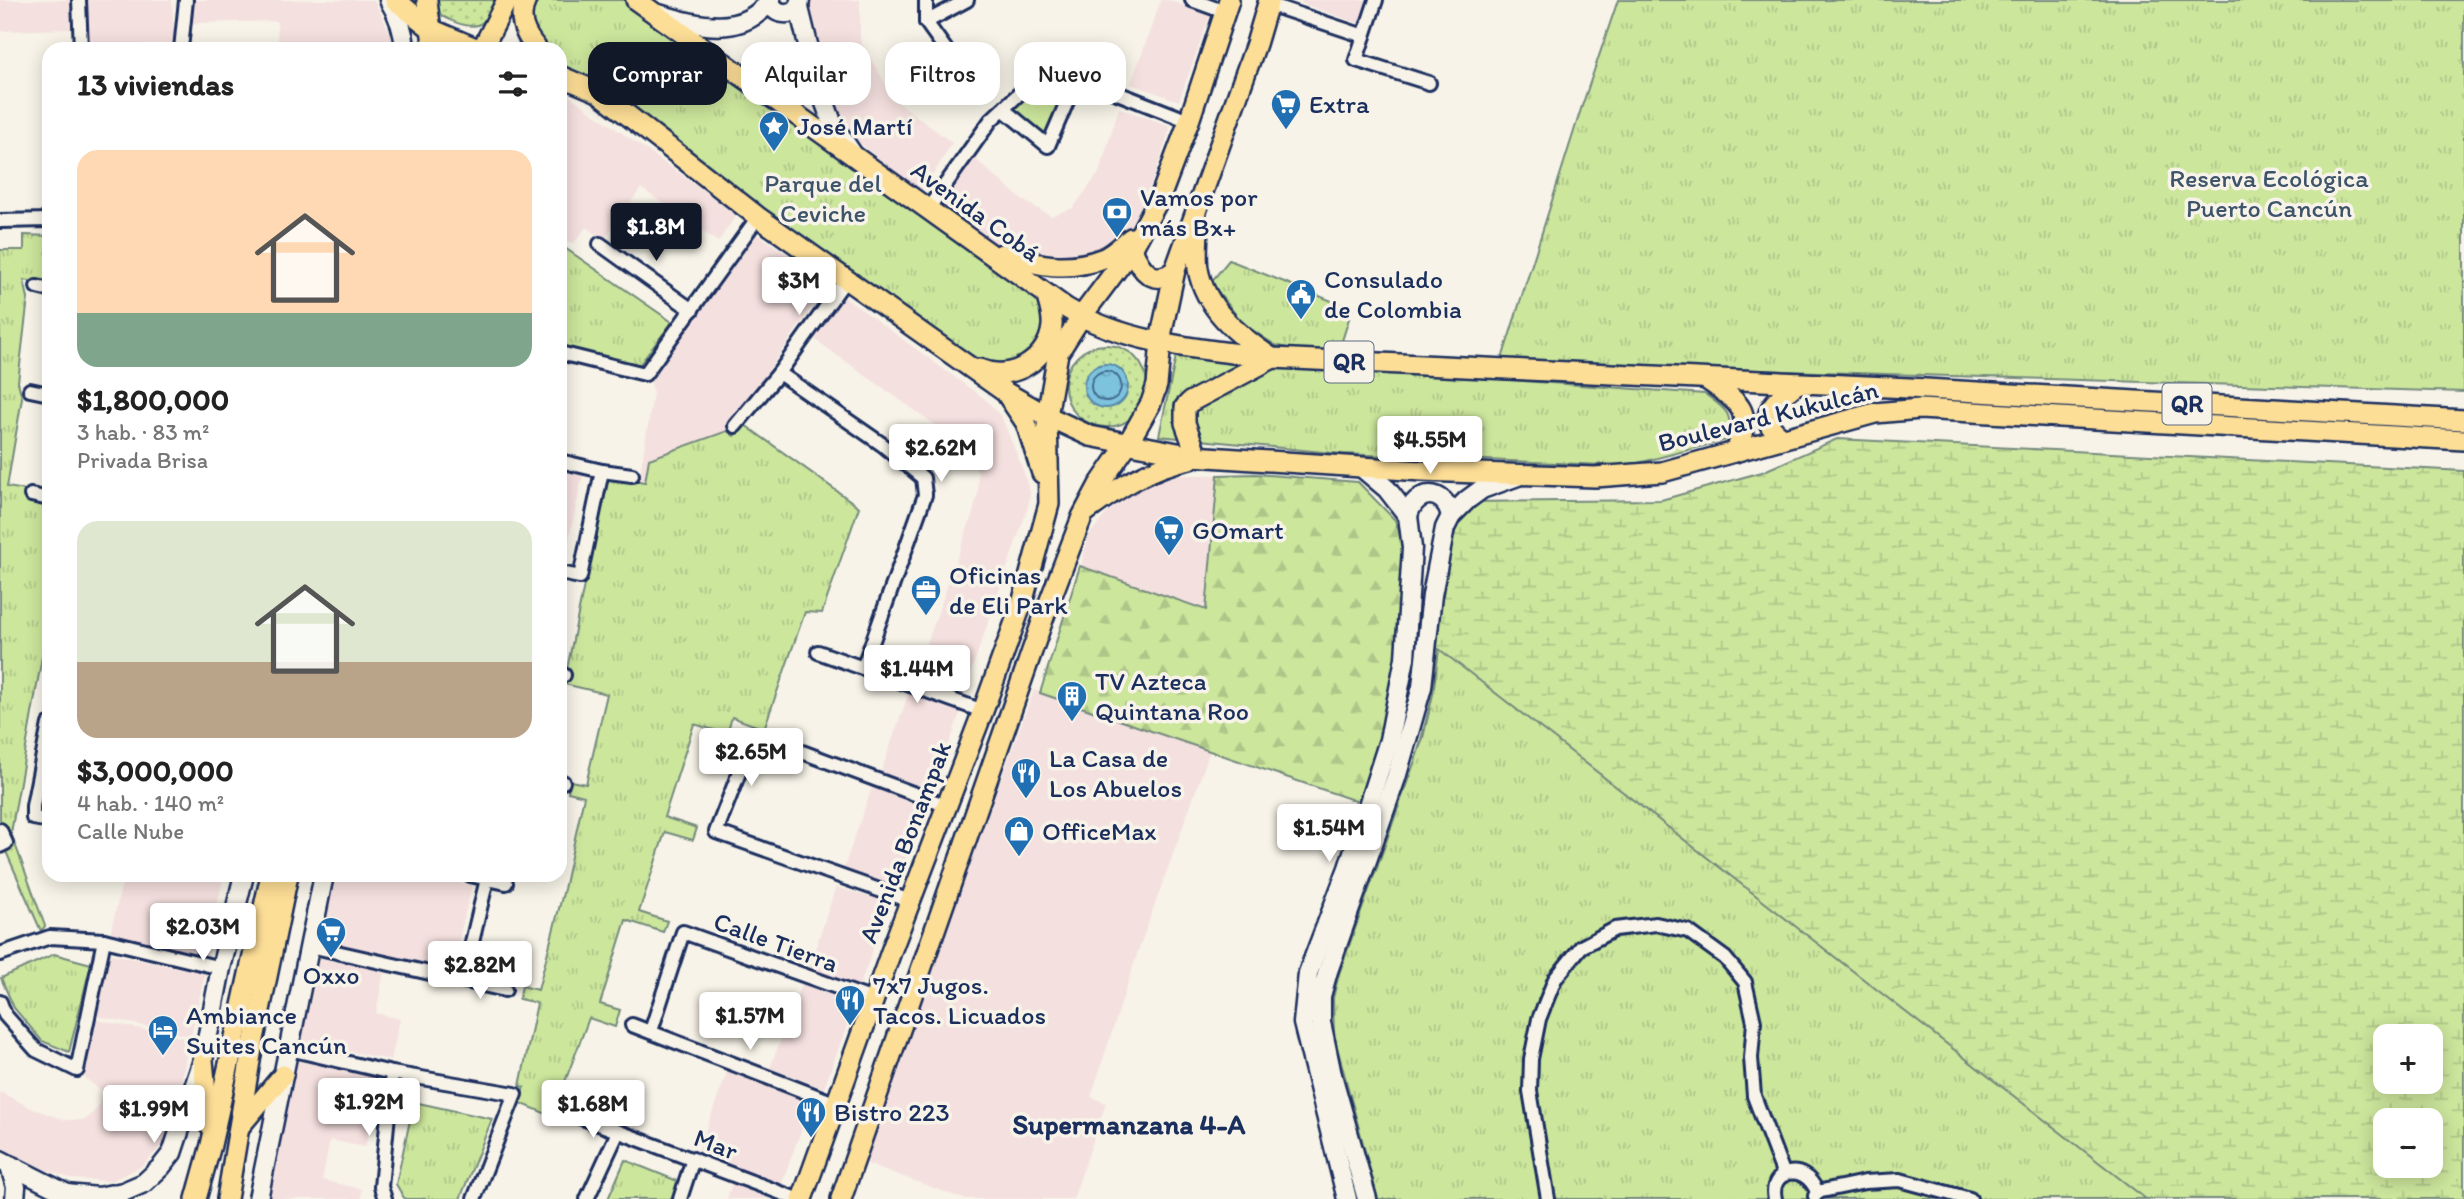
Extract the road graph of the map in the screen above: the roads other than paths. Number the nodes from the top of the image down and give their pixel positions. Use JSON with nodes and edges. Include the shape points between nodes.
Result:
{"nodes":[{"id":1,"x":79,"y":0,"type":"edge"},
{"id":2,"x":186,"y":0,"type":"edge"},
{"id":3,"x":389,"y":0,"type":"edge"},
{"id":4,"x":395,"y":0,"type":"edge"},
{"id":5,"x":427,"y":0,"type":"edge"},
{"id":6,"x":507,"y":0,"type":"edge"},
{"id":7,"x":526,"y":0,"type":"edge"},
{"id":8,"x":926,"y":0,"type":"edge"},
{"id":9,"x":967,"y":0,"type":"edge"},
{"id":10,"x":1192,"y":0,"type":"edge"},
{"id":11,"x":1376,"y":0,"type":"edge"},
{"id":12,"x":771,"y":1,"type":"edge"},
{"id":13,"x":1268,"y":2,"type":"edge"},
{"id":14,"x":799,"y":4,"type":"edge"},
{"id":15,"x":644,"y":6,"type":"edge"},
{"id":16,"x":1227,"y":6,"type":"edge"},
{"id":17,"x":926,"y":22,"type":"junction"},
{"id":18,"x":1364,"y":36,"type":"junction"},
{"id":19,"x":433,"y":39,"type":"edge"},
{"id":20,"x":81,"y":42,"type":"edge"},
{"id":21,"x":182,"y":42,"type":"edge"},
{"id":22,"x":405,"y":42,"type":"edge"},
{"id":23,"x":484,"y":42,"type":"edge"},
{"id":24,"x":531,"y":42,"type":"edge"},
{"id":25,"x":940,"y":42,"type":"edge"},
{"id":26,"x":567,"y":78,"type":"edge"},
{"id":27,"x":1429,"y":83,"type":"dead end"},
{"id":28,"x":1126,"y":96,"type":"edge"},
{"id":29,"x":1014,"y":99,"type":"edge"},
{"id":30,"x":1065,"y":105,"type":"edge"},
{"id":31,"x":1003,"y":109,"type":"junction"},
{"id":32,"x":1189,"y":121,"type":"junction"},
{"id":33,"x":852,"y":153,"type":"junction"},
{"id":34,"x":928,"y":209,"type":"junction"},
{"id":35,"x":1199,"y":209,"type":"junction"},
{"id":36,"x":758,"y":216,"type":"junction"},
{"id":37,"x":0,"y":220,"type":"edge"},
{"id":38,"x":42,"y":220,"type":"edge"},
{"id":39,"x":1145,"y":227,"type":"junction"},
{"id":40,"x":600,"y":244,"type":"dead end"},
{"id":41,"x":982,"y":247,"type":"junction"},
{"id":42,"x":1132,"y":249,"type":"junction"},
{"id":43,"x":1175,"y":270,"type":"junction"},
{"id":44,"x":846,"y":279,"type":"junction"},
{"id":45,"x":1046,"y":294,"type":"junction"},
{"id":46,"x":692,"y":310,"type":"junction"},
{"id":47,"x":1081,"y":317,"type":"junction"},
{"id":48,"x":1108,"y":328,"type":"junction"},
{"id":49,"x":1131,"y":335,"type":"junction"},
{"id":50,"x":1066,"y":340,"type":"junction"},
{"id":51,"x":1161,"y":342,"type":"junction"},
{"id":52,"x":567,"y":355,"type":"edge"},
{"id":53,"x":956,"y":358,"type":"junction"},
{"id":54,"x":1273,"y":358,"type":"junction"},
{"id":55,"x":779,"y":373,"type":"junction"},
{"id":56,"x":1158,"y":374,"type":"junction"},
{"id":57,"x":1706,"y":379,"type":"junction"},
{"id":58,"x":1798,"y":383,"type":"junction"},
{"id":59,"x":1052,"y":386,"type":"junction"},
{"id":60,"x":30,"y":390,"type":"dead end"},
{"id":61,"x":1005,"y":392,"type":"junction"},
{"id":62,"x":42,"y":393,"type":"edge"},
{"id":63,"x":1047,"y":416,"type":"junction"},
{"id":64,"x":1143,"y":418,"type":"junction"},
{"id":65,"x":2464,"y":420,"type":"edge"},
{"id":66,"x":735,"y":426,"type":"dead end"},
{"id":67,"x":1078,"y":432,"type":"junction"},
{"id":68,"x":1783,"y":438,"type":"junction"},
{"id":69,"x":1101,"y":439,"type":"junction"},
{"id":70,"x":2464,"y":440,"type":"edge"},
{"id":71,"x":1128,"y":443,"type":"junction"},
{"id":72,"x":1735,"y":452,"type":"junction"},
{"id":73,"x":1199,"y":456,"type":"junction"},
{"id":74,"x":567,"y":463,"type":"edge"},
{"id":75,"x":1362,"y":467,"type":"junction"},
{"id":76,"x":602,"y":471,"type":"junction"},
{"id":77,"x":632,"y":475,"type":"dead end"},
{"id":78,"x":1521,"y":475,"type":"junction"},
{"id":79,"x":31,"y":495,"type":"dead end"},
{"id":80,"x":42,"y":497,"type":"edge"},
{"id":81,"x":1049,"y":504,"type":"junction"},
{"id":82,"x":1408,"y":516,"type":"junction"},
{"id":83,"x":1451,"y":516,"type":"junction"},
{"id":84,"x":1082,"y":517,"type":"junction"},
{"id":85,"x":567,"y":574,"type":"edge"},
{"id":86,"x":1023,"y":600,"type":"junction"},
{"id":87,"x":1047,"y":608,"type":"junction"},
{"id":88,"x":818,"y":652,"type":"dead end"},
{"id":89,"x":1000,"y":666,"type":"junction"},
{"id":90,"x":863,"y":668,"type":"junction"},
{"id":91,"x":1025,"y":674,"type":"junction"},
{"id":92,"x":983,"y":711,"type":"junction"},
{"id":93,"x":42,"y":760,"type":"edge"},
{"id":94,"x":947,"y":806,"type":"junction"},
{"id":95,"x":42,"y":820,"type":"edge"},
{"id":96,"x":0,"y":830,"type":"edge"},
{"id":97,"x":0,"y":846,"type":"edge"},
{"id":98,"x":242,"y":882,"type":"edge"},
{"id":99,"x":269,"y":882,"type":"edge"},
{"id":100,"x":287,"y":882,"type":"edge"},
{"id":101,"x":323,"y":882,"type":"edge"},
{"id":102,"x":486,"y":882,"type":"edge"},
{"id":103,"x":502,"y":882,"type":"edge"},
{"id":104,"x":506,"y":883,"type":"dead end"},
{"id":105,"x":910,"y":901,"type":"junction"},
{"id":106,"x":104,"y":940,"type":"junction"},
{"id":107,"x":310,"y":946,"type":"junction"},
{"id":108,"x":0,"y":954,"type":"edge"},
{"id":109,"x":221,"y":968,"type":"junction"},
{"id":110,"x":463,"y":980,"type":"junction"},
{"id":111,"x":505,"y":990,"type":"dead end"},
{"id":112,"x":873,"y":1000,"type":"junction"},
{"id":113,"x":0,"y":1002,"type":"edge"},
{"id":114,"x":632,"y":1025,"type":"dead end"},
{"id":115,"x":651,"y":1031,"type":"junction"},
{"id":116,"x":289,"y":1049,"type":"junction"},
{"id":117,"x":203,"y":1060,"type":"junction"},
{"id":118,"x":393,"y":1073,"type":"junction"},
{"id":119,"x":283,"y":1075,"type":"junction"},
{"id":120,"x":837,"y":1104,"type":"junction"},
{"id":121,"x":580,"y":1117,"type":"dead end"},
{"id":122,"x":239,"y":1126,"type":"junction"},
{"id":123,"x":618,"y":1132,"type":"junction"},
{"id":124,"x":211,"y":1146,"type":"junction"},
{"id":125,"x":693,"y":1159,"type":"junction"},
{"id":126,"x":3,"y":1168,"type":"edge"},
{"id":127,"x":1784,"y":1175,"type":"junction"},
{"id":128,"x":1815,"y":1195,"type":"edge"},
{"id":129,"x":15,"y":1196,"type":"edge"},
{"id":130,"x":72,"y":1196,"type":"edge"},
{"id":131,"x":197,"y":1199,"type":"edge"},
{"id":132,"x":227,"y":1199,"type":"edge"},
{"id":133,"x":258,"y":1199,"type":"edge"},
{"id":134,"x":385,"y":1199,"type":"edge"},
{"id":135,"x":474,"y":1199,"type":"edge"},
{"id":136,"x":587,"y":1199,"type":"edge"},
{"id":137,"x":680,"y":1199,"type":"edge"},
{"id":138,"x":800,"y":1199,"type":"edge"},
{"id":139,"x":841,"y":1199,"type":"edge"},
{"id":140,"x":1347,"y":1199,"type":"edge"},
{"id":141,"x":1367,"y":1199,"type":"edge"},
{"id":142,"x":1548,"y":1199,"type":"edge"},
{"id":143,"x":1776,"y":1199,"type":"edge"},
{"id":144,"x":1970,"y":1199,"type":"edge"}],
"edges":[{"from":1,"to":20,"type":"street"},
{"from":2,"to":21,"type":"street"},
{"from":3,"to":22,"type":"street"},
{"from":4,"to":19,"type":"main road"},
{"from":5,"to":19,"type":"main road"},
{"from":6,"to":23,"type":"main road"},
{"from":7,"to":24,"type":"main road","via":[[522,22]]},
{"from":8,"to":17,"type":"street"},
{"from":9,"to":17,"type":"street"},
{"from":10,"to":16,"type":"street"},
{"from":11,"to":18,"type":"street"},
{"from":12,"to":14,"type":"street","via":[[781,13],[791,13]]},
{"from":12,"to":15,"type":"street","via":[[755,16],[719,27],[696,25]]},
{"from":13,"to":18,"type":"street"},
{"from":13,"to":35,"type":"main road","name":"Avenida Bonampak"},
{"from":14,"to":33,"type":"street","via":[[821,92],[833,125]]},
{"from":15,"to":33,"type":"main road","name":"Avenida Cobá"},
{"from":16,"to":32,"type":"main road","name":"Avenida Bonampak"},
{"from":17,"to":25,"type":"street"},
{"from":18,"to":27,"type":"street","via":[[1356,60]]},
{"from":26,"to":36,"type":"main road","via":[[598,92]]},
{"from":28,"to":32,"type":"street"},
{"from":29,"to":31,"type":"street"},
{"from":30,"to":31,"type":"street","via":[[1048,145]]},
{"from":31,"to":34,"type":"street"},
{"from":32,"to":39,"type":"main road","name":"Avenida Bonampak"},
{"from":33,"to":34,"type":"main road","name":"Avenida Cobá"},
{"from":34,"to":41,"type":"main road","name":"Avenida Cobá"},
{"from":35,"to":43,"type":"main road","name":"Avenida Bonampak"},
{"from":35,"to":54,"type":"main road","via":[[1197,259],[1203,286],[1228,323]]},
{"from":36,"to":44,"type":"main road"},
{"from":36,"to":46,"type":"street"},
{"from":37,"to":38,"type":"street"},
{"from":39,"to":41,"type":"main road","via":[[1106,257],[1068,267],[1029,263]]},
{"from":39,"to":42,"type":"main road","name":"Avenida Bonampak"},
{"from":40,"to":46,"type":"street"},
{"from":41,"to":45,"type":"main road","name":"Avenida Cobá"},
{"from":42,"to":43,"type":"main road","via":[[1151,275],[1164,277]]},
{"from":42,"to":47,"type":"main road","name":"Avenida Bonampak"},
{"from":43,"to":51,"type":"main road","name":"Avenida Bonampak"},
{"from":44,"to":53,"type":"main road"},
{"from":44,"to":55,"type":"street"},
{"from":45,"to":47,"type":"main road","name":"Avenida Cobá"},
{"from":45,"to":53,"type":"main road","via":[[1051,332],[1033,362],[1000,374]]},
{"from":46,"to":52,"type":"street","via":[[645,374]]},
{"from":47,"to":48,"type":"main road","name":"Avenida Cobá"},
{"from":47,"to":50,"type":"main road","name":"Avenida Bonampak"},
{"from":48,"to":49,"type":"main road","name":"Avenida Cobá"},
{"from":48,"to":50,"type":"main road"},
{"from":49,"to":51,"type":"main road","name":"Avenida Cobá"},
{"from":49,"to":56,"type":"main road"},
{"from":50,"to":59,"type":"main road","name":"Avenida Bonampak","via":[[1058,353]]},
{"from":51,"to":54,"type":"main road","name":"Boulevard Kukulcán","number":"QR"},
{"from":51,"to":56,"type":"main road","name":"Avenida Bonampak"},
{"from":53,"to":61,"type":"main road"},
{"from":54,"to":57,"type":"main road","name":"Boulevard Kukulcán","number":"QR"},
{"from":54,"to":73,"type":"main road","via":[[1185,407],[1185,423]]},
{"from":55,"to":66,"type":"street"},
{"from":55,"to":90,"type":"street","via":[[923,478],[925,495]]},
{"from":56,"to":64,"type":"main road","name":"Avenida Bonampak"},
{"from":57,"to":58,"type":"main road","name":"Boulevard Kukulcán","number":"QR"},
{"from":57,"to":72,"type":"main road","via":[[1744,414],[1746,428]]},
{"from":58,"to":65,"type":"main road","name":"Boulevard Kukulcán","number":"QR"},
{"from":58,"to":68,"type":"main road","via":[[1772,405],[1769,414],[1775,433]]},
{"from":59,"to":63,"type":"main road","name":"Avenida Bonampak"},
{"from":59,"to":67,"type":"main road"},
{"from":60,"to":62,"type":"street"},
{"from":61,"to":63,"type":"main road"},
{"from":61,"to":81,"type":"main road","via":[[1026,424]]},
{"from":63,"to":67,"type":"main road"},
{"from":63,"to":81,"type":"main road","name":"Avenida Bonampak"},
{"from":64,"to":69,"type":"main road"},
{"from":64,"to":71,"type":"main road","name":"Avenida Bonampak"},
{"from":67,"to":69,"type":"main road"},
{"from":68,"to":70,"type":"main road","name":"Boulevard Kukulcán","number":"QR","via":[[1875,413],[1920,409]]},
{"from":68,"to":72,"type":"main road","name":"Boulevard Kukulcán","number":"QR"},
{"from":69,"to":71,"type":"main road","name":"Boulevard Kukulcán"},
{"from":71,"to":73,"type":"main road","name":"Boulevard Kukulcán","number":"QR"},
{"from":71,"to":84,"type":"main road","name":"Avenida Bonampak"},
{"from":72,"to":78,"type":"main road","name":"Boulevard Kukulcán","number":"QR","via":[[1662,472],[1595,477]]},
{"from":73,"to":75,"type":"main road","name":"Boulevard Kukulcán","number":"QR"},
{"from":73,"to":84,"type":"main road","via":[[1130,481]]},
{"from":74,"to":76,"type":"street"},
{"from":75,"to":78,"type":"main road","name":"Boulevard Kukulcán","number":"QR"},
{"from":75,"to":82,"type":"street"},
{"from":76,"to":77,"type":"street"},
{"from":76,"to":85,"type":"street","via":[[580,577]]},
{"from":78,"to":83,"type":"street","via":[[1482,489]]},
{"from":79,"to":80,"type":"street"},
{"from":81,"to":86,"type":"main road","name":"Avenida Bonampak"},
{"from":82,"to":83,"type":"street","via":[[1416,499],[1434,495],[1443,499]]},
{"from":82,"to":140,"type":"street","via":[[1412,548],[1405,658],[1389,740],[1308,973],[1303,1023]]},
{"from":83,"to":141,"type":"street","via":[[1434,584],[1422,687],[1396,778],[1321,996],[1321,1022],[1332,1075]]},
{"from":84,"to":87,"type":"main road","name":"Avenida Bonampak"},
{"from":86,"to":87,"type":"main road","via":[[1032,612]]},
{"from":86,"to":89,"type":"main road","name":"Avenida Bonampak"},
{"from":87,"to":91,"type":"main road","name":"Avenida Bonampak"},
{"from":88,"to":90,"type":"street"},
{"from":89,"to":91,"type":"main road","via":[[1006,660],[1017,660]]},
{"from":89,"to":92,"type":"main road","name":"Avenida Bonampak"},
{"from":90,"to":92,"type":"street"},
{"from":91,"to":139,"type":"main road","name":"Avenida Bonampak"},
{"from":92,"to":94,"type":"main road","name":"Avenida Bonampak"},
{"from":93,"to":95,"type":"street","via":[[33,818]]},
{"from":94,"to":105,"type":"main road","name":"Avenida Bonampak"},
{"from":94,"to":105,"type":"street","via":[[754,734],[749,746],[716,832]]},
{"from":96,"to":97,"type":"street","via":[[6,843]]},
{"from":98,"to":109,"type":"street"},
{"from":99,"to":124,"type":"main road"},
{"from":100,"to":122,"type":"main road"},
{"from":101,"to":107,"type":"street"},
{"from":102,"to":110,"type":"street"},
{"from":103,"to":104,"type":"street"},
{"from":105,"to":112,"type":"main road","name":"Avenida Bonampak"},
{"from":106,"to":108,"type":"street","via":[[50,937]]},
{"from":106,"to":109,"type":"street"},
{"from":106,"to":113,"type":"street","via":[[77,1070],[36,1050],[5,1015]]},
{"from":107,"to":110,"type":"street"},
{"from":107,"to":116,"type":"street"},
{"from":109,"to":117,"type":"street"},
{"from":110,"to":111,"type":"street"},
{"from":112,"to":115,"type":"street","name":"Calle Tierra","via":[[682,932]]},
{"from":112,"to":120,"type":"main road","name":"Avenida Bonampak"},
{"from":114,"to":115,"type":"street"},
{"from":115,"to":120,"type":"street"},
{"from":116,"to":118,"type":"street"},
{"from":116,"to":119,"type":"street"},
{"from":117,"to":124,"type":"main road"},
{"from":117,"to":130,"type":"street","via":[[179,1137],[161,1167],[144,1183],[123,1192]]},
{"from":118,"to":134,"type":"street","via":[[381,1187]]},
{"from":118,"to":135,"type":"street","via":[[515,1094]]},
{"from":119,"to":122,"type":"main road"},
{"from":119,"to":133,"type":"street"},
{"from":120,"to":138,"type":"main road","name":"Avenida Bonampak"},
{"from":121,"to":123,"type":"street","name":"Mar"},
{"from":122,"to":132,"type":"main road"},
{"from":123,"to":125,"type":"street","name":"Mar"},
{"from":123,"to":136,"type":"street"},
{"from":124,"to":131,"type":"main road"},
{"from":125,"to":137,"type":"street"},
{"from":125,"to":138,"type":"street","name":"Mar"},
{"from":126,"to":129,"type":"street"},
{"from":126,"to":130,"type":"street"},
{"from":127,"to":128,"type":"street","via":[[1805,1174],[1813,1182]]},
{"from":127,"to":142,"type":"street","via":[[1754,1096],[1754,1022],[1744,980],[1725,958],[1688,931],[1656,924],[1615,929],[1581,947],[1555,979],[1539,1019],[1530,1091]]},
{"from":127,"to":143,"type":"street","via":[[1776,1182]]},
{"from":128,"to":144,"type":"street","via":[[1865,1182],[1900,1180]]}]}
